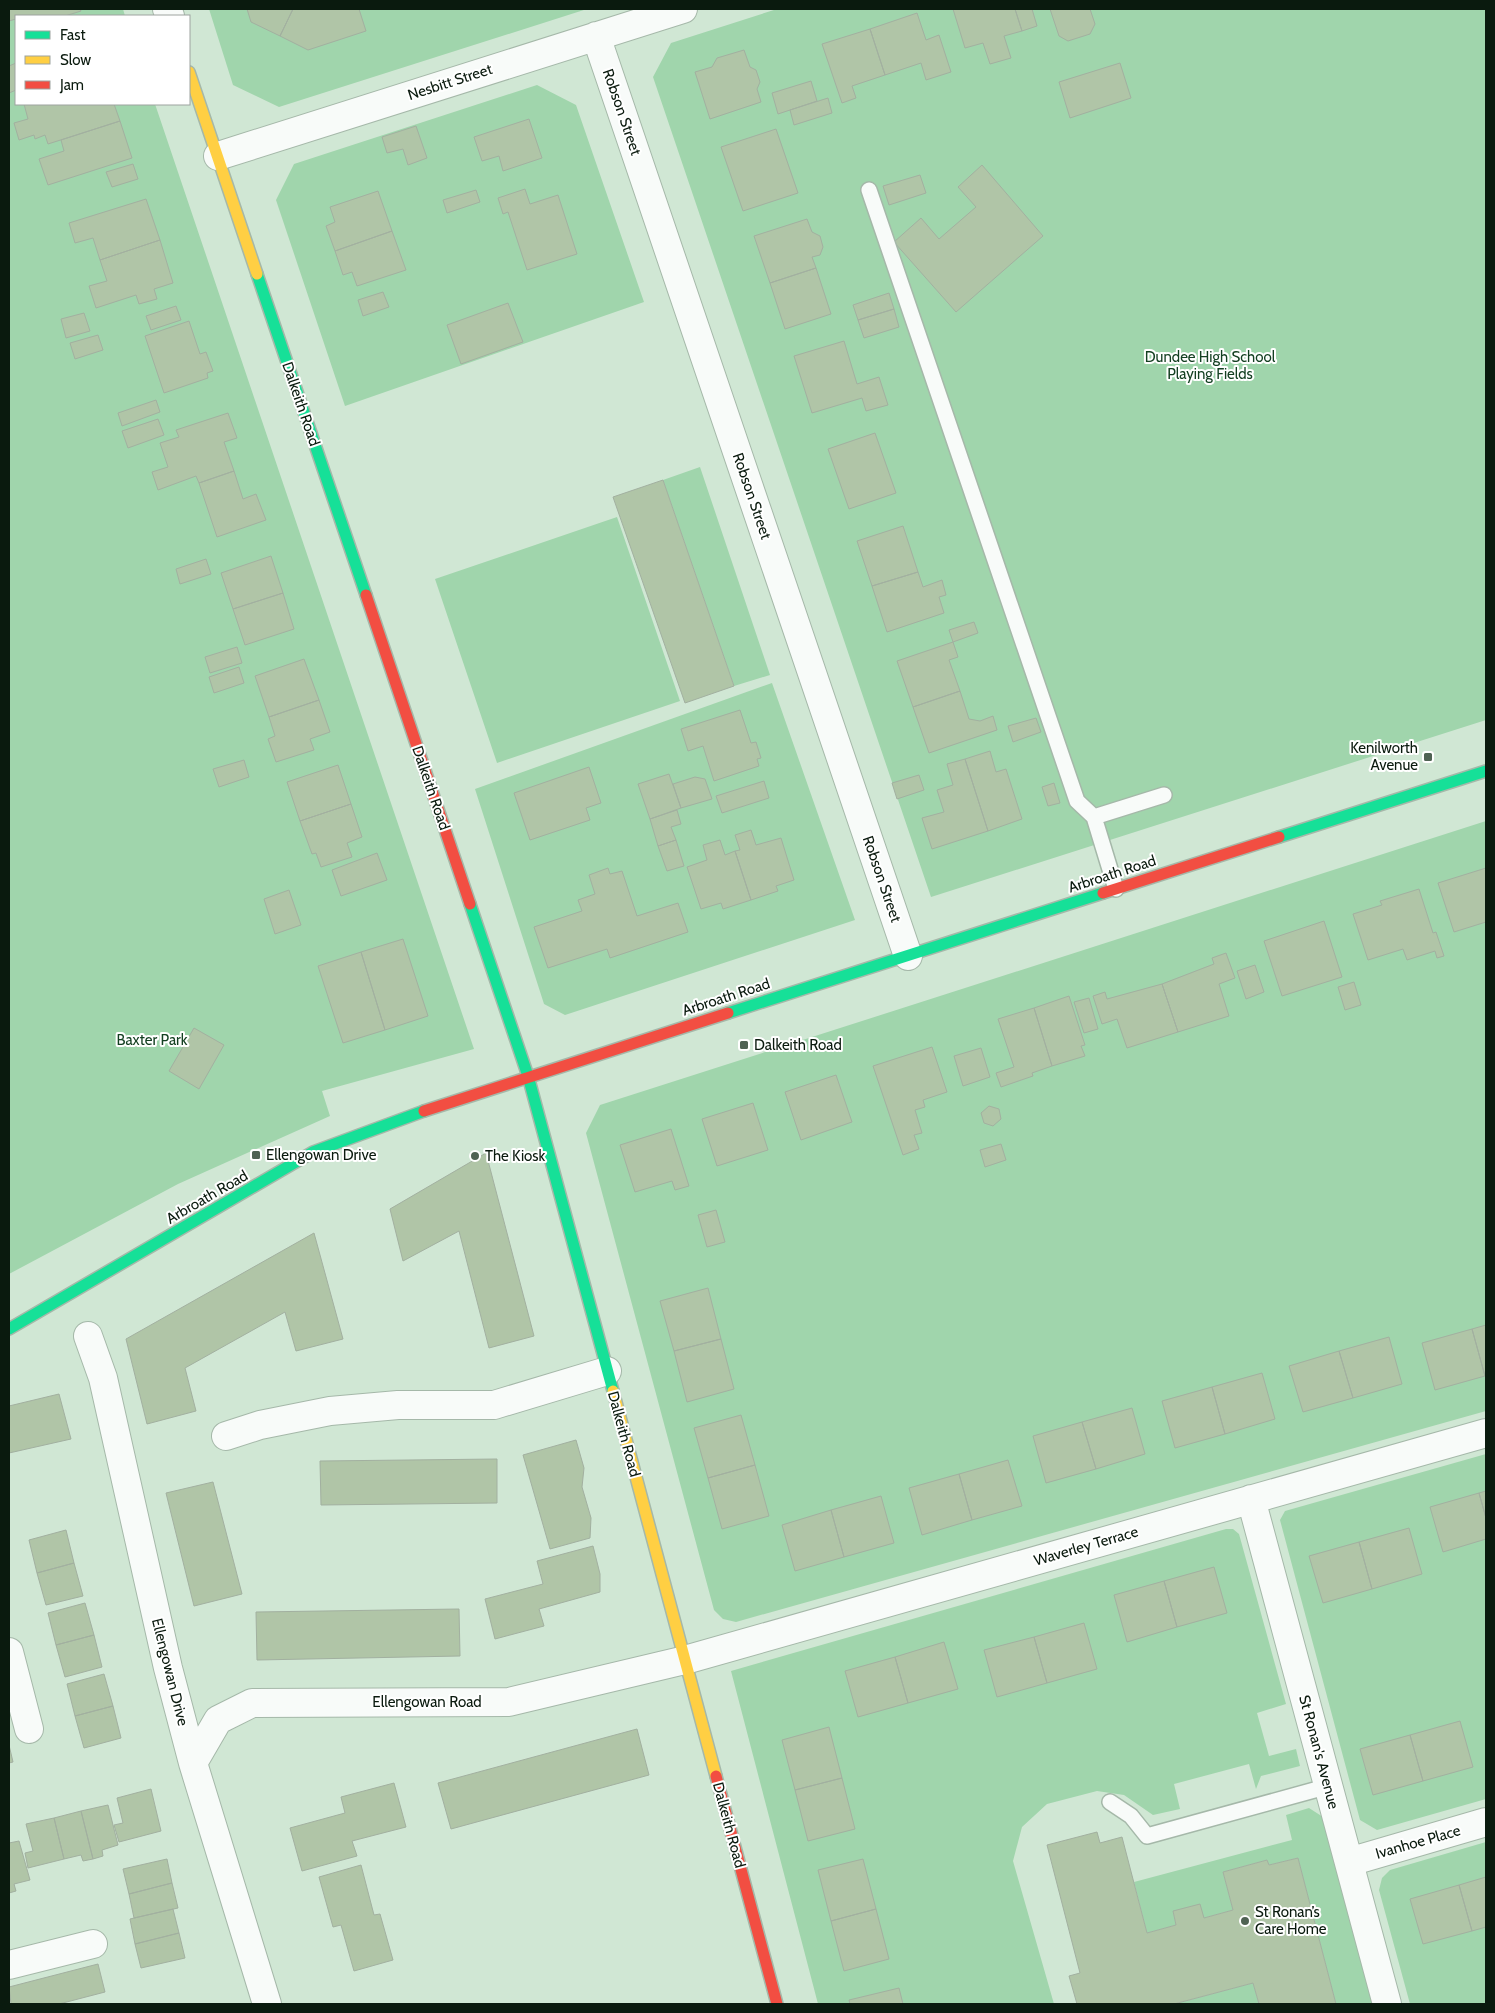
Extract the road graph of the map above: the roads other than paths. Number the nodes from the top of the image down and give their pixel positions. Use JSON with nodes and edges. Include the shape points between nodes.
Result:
{"nodes":[{"id":1,"x":683,"y":9,"type":"edge"},
{"id":2,"x":596,"y":36,"type":"junction"},
{"id":3,"x":190,"y":75,"type":"edge"},
{"id":4,"x":218,"y":156,"type":"junction"},
{"id":5,"x":869,"y":190,"type":"dead end"},
{"id":6,"x":1486,"y":771,"type":"edge"},
{"id":7,"x":1164,"y":795,"type":"dead end"},
{"id":8,"x":1094,"y":817,"type":"junction"},
{"id":9,"x":1116,"y":889,"type":"junction"},
{"id":10,"x":908,"y":956,"type":"junction"},
{"id":11,"x":528,"y":1076,"type":"junction"},
{"id":12,"x":9,"y":1329,"type":"edge"},
{"id":13,"x":88,"y":1336,"type":"dead end"},
{"id":14,"x":607,"y":1371,"type":"junction"},
{"id":15,"x":1486,"y":1432,"type":"edge"},
{"id":16,"x":226,"y":1436,"type":"dead end"},
{"id":17,"x":1251,"y":1499,"type":"junction"},
{"id":18,"x":10,"y":1658,"type":"edge"},
{"id":19,"x":685,"y":1660,"type":"junction"},
{"id":20,"x":29,"y":1729,"type":"dead end"},
{"id":21,"x":193,"y":1763,"type":"junction"},
{"id":22,"x":1329,"y":1786,"type":"junction"},
{"id":23,"x":1110,"y":1802,"type":"dead end"},
{"id":24,"x":1486,"y":1822,"type":"edge"},
{"id":25,"x":1349,"y":1862,"type":"junction"},
{"id":26,"x":92,"y":1944,"type":"dead end"},
{"id":27,"x":9,"y":1965,"type":"edge"},
{"id":28,"x":267,"y":2004,"type":"edge"},
{"id":29,"x":777,"y":2004,"type":"edge"},
{"id":30,"x":1387,"y":2004,"type":"edge"}],
"edges":[{"from":1,"to":2,"type":"street","name":"Nesbitt Street"},
{"from":2,"to":4,"type":"street","name":"Nesbitt Street"},
{"from":2,"to":10,"type":"street","name":"Robson Street"},
{"from":3,"to":4,"type":"street","name":"Dalkeith Road"},
{"from":4,"to":11,"type":"street","name":"Dalkeith Road"},
{"from":5,"to":8,"type":"lane","via":[[1077,801]]},
{"from":6,"to":9,"type":"street","name":"Arbroath Road"},
{"from":7,"to":8,"type":"lane"},
{"from":8,"to":9,"type":"lane"},
{"from":9,"to":10,"type":"street","name":"Arbroath Road"},
{"from":10,"to":11,"type":"street","name":"Arbroath Road"},
{"from":11,"to":12,"type":"street","name":"Arbroath Road","via":[[312,1152]]},
{"from":11,"to":14,"type":"street","name":"Dalkeith Road"},
{"from":13,"to":21,"type":"street","name":"Ellengowan Drive","via":[[103,1378],[168,1668]]},
{"from":14,"to":16,"type":"street","via":[[494,1405],[398,1405],[330,1411],[260,1425]]},
{"from":14,"to":19,"type":"street","name":"Dalkeith Road"},
{"from":15,"to":17,"type":"street","name":"Waverley Terrace"},
{"from":17,"to":19,"type":"street","name":"Waverley Terrace"},
{"from":17,"to":22,"type":"street","name":"St Ronan's Avenue"},
{"from":18,"to":20,"type":"street"},
{"from":19,"to":21,"type":"street","name":"Ellengowan Road","via":[[509,1702],[252,1703],[218,1720]]},
{"from":19,"to":29,"type":"street","name":"Dalkeith Road"},
{"from":21,"to":28,"type":"street","name":"Ellengowan Drive"},
{"from":22,"to":23,"type":"lane","via":[[1147,1836],[1131,1816]]},
{"from":22,"to":25,"type":"street","name":"St Ronan's Avenue"},
{"from":24,"to":25,"type":"street","name":"Ivanhoe Place"},
{"from":25,"to":30,"type":"street","name":"St Ronan's Avenue"},
{"from":26,"to":27,"type":"street"}]}
